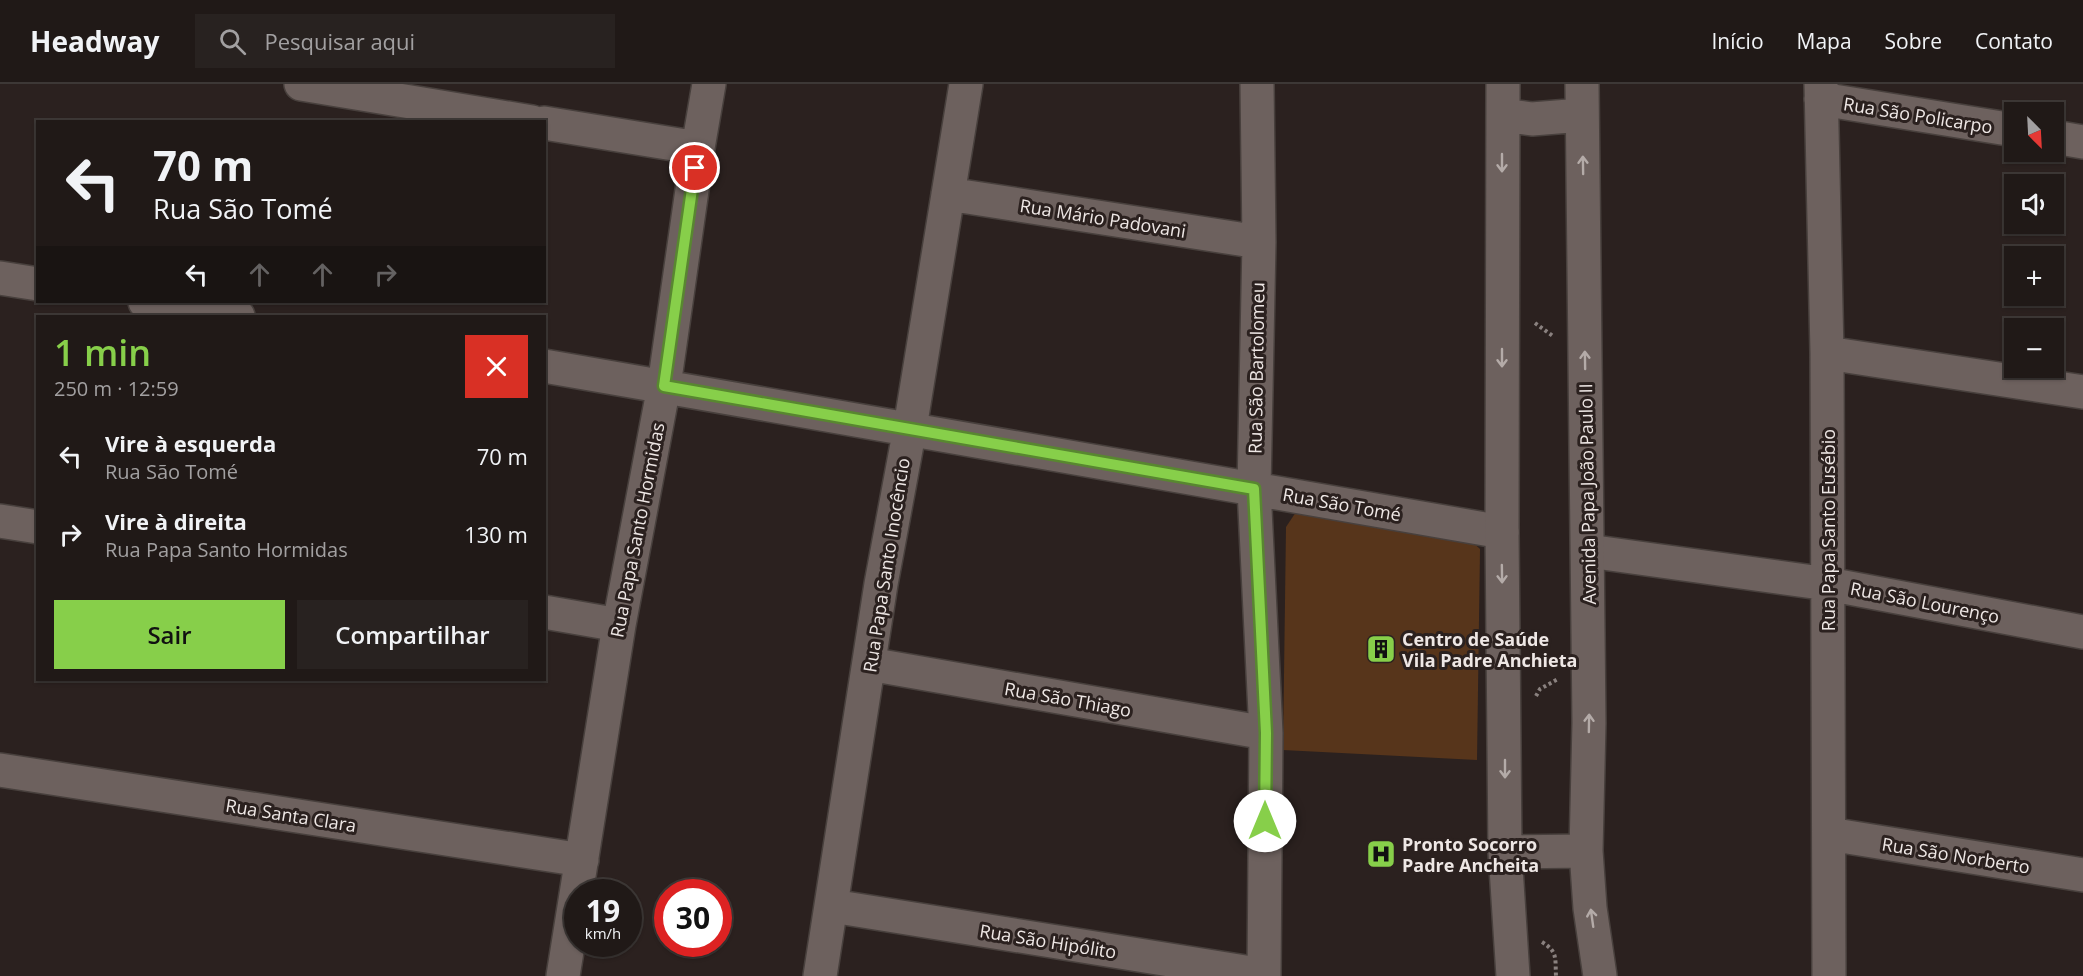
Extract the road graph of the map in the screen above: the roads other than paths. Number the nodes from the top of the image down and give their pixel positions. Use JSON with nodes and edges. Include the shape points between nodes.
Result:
{"nodes":[{"id":1,"x":302,"y":84,"type":"edge"},
{"id":2,"x":709,"y":84,"type":"edge"},
{"id":3,"x":966,"y":84,"type":"edge"},
{"id":4,"x":1257,"y":84,"type":"edge"},
{"id":5,"x":1821,"y":91,"type":"edge"},
{"id":6,"x":469,"y":98,"type":"edge"},
{"id":7,"x":1503,"y":99,"type":"edge"},
{"id":8,"x":1582,"y":99,"type":"edge"},
{"id":9,"x":527,"y":120,"type":"edge"},
{"id":10,"x":546,"y":123,"type":"edge"},
{"id":11,"x":2004,"y":128,"type":"edge"},
{"id":12,"x":2064,"y":139,"type":"edge"},
{"id":13,"x":2083,"y":142,"type":"edge"},
{"id":14,"x":698,"y":148,"type":"junction"},
{"id":15,"x":948,"y":194,"type":"junction"},
{"id":16,"x":1259,"y":242,"type":"junction"},
{"id":17,"x":0,"y":278,"type":"edge"},
{"id":18,"x":36,"y":284,"type":"edge"},
{"id":19,"x":152,"y":303,"type":"edge"},
{"id":20,"x":231,"y":315,"type":"edge"},
{"id":21,"x":1827,"y":353,"type":"junction"},
{"id":22,"x":546,"y":366,"type":"edge"},
{"id":23,"x":664,"y":386,"type":"junction"},
{"id":24,"x":2083,"y":392,"type":"edge"},
{"id":25,"x":910,"y":428,"type":"junction"},
{"id":26,"x":1254,"y":489,"type":"junction"},
{"id":27,"x":0,"y":521,"type":"edge"},
{"id":28,"x":36,"y":527,"type":"edge"},
{"id":29,"x":1502,"y":531,"type":"junction"},
{"id":30,"x":1588,"y":551,"type":"junction"},
{"id":31,"x":1828,"y":584,"type":"junction"},
{"id":32,"x":546,"y":612,"type":"edge"},
{"id":33,"x":619,"y":625,"type":"junction"},
{"id":34,"x":2083,"y":632,"type":"edge"},
{"id":35,"x":869,"y":664,"type":"junction"},
{"id":36,"x":1266,"y":733,"type":"junction"},
{"id":37,"x":0,"y":770,"type":"edge"},
{"id":38,"x":1829,"y":834,"type":"junction"},
{"id":39,"x":1586,"y":851,"type":"junction"},
{"id":40,"x":1506,"y":852,"type":"junction"},
{"id":41,"x":582,"y":860,"type":"junction"},
{"id":42,"x":2083,"y":875,"type":"edge"},
{"id":43,"x":832,"y":906,"type":"junction"},
{"id":44,"x":563,"y":976,"type":"edge"},
{"id":45,"x":820,"y":976,"type":"edge"},
{"id":46,"x":1264,"y":976,"type":"edge"},
{"id":47,"x":1513,"y":976,"type":"edge"},
{"id":48,"x":1600,"y":976,"type":"edge"},
{"id":49,"x":1829,"y":976,"type":"edge"}],
"edges":[{"from":1,"to":6,"type":"street"},
{"from":2,"to":14,"type":"street","name":"Rua Papa Santo Hormidas"},
{"from":3,"to":15,"type":"street","name":"Rua Papa Santo Inocêncio"},
{"from":4,"to":16,"type":"street","name":"Rua São Bartolomeu"},
{"from":5,"to":11,"type":"street","name":"Rua São Policarpo"},
{"from":5,"to":21,"type":"street","name":"Rua Papa Santo Eusébio"},
{"from":6,"to":9,"type":"street"},
{"from":7,"to":8,"type":"street","via":[[1532,119]]},
{"from":7,"to":29,"type":"street","one_way":true},
{"from":30,"to":8,"type":"street","name":"Avenida Papa João Paulo II","one_way":true},
{"from":10,"to":14,"type":"street"},
{"from":12,"to":13,"type":"street"},
{"from":14,"to":23,"type":"street","name":"Rua Papa Santo Hormidas"},
{"from":15,"to":16,"type":"street","name":"Rua Mário Padovani"},
{"from":15,"to":25,"type":"street","name":"Rua Papa Santo Inocêncio"},
{"from":16,"to":26,"type":"street","name":"Rua São Bartolomeu"},
{"from":17,"to":18,"type":"street"},
{"from":19,"to":20,"type":"street"},
{"from":21,"to":24,"type":"street"},
{"from":21,"to":31,"type":"street","name":"Rua Papa Santo Eusébio"},
{"from":22,"to":23,"type":"street","name":"Rua São Tomé"},
{"from":23,"to":25,"type":"street","name":"Rua São Tomé"},
{"from":23,"to":33,"type":"street","name":"Rua Papa Santo Hormidas"},
{"from":25,"to":26,"type":"street","name":"Rua São Tomé"},
{"from":25,"to":35,"type":"street","name":"Rua Papa Santo Inocêncio"},
{"from":26,"to":29,"type":"street","name":"Rua São Tomé"},
{"from":26,"to":36,"type":"street","name":"Rua São Bartolomeu"},
{"from":27,"to":28,"type":"street"},
{"from":29,"to":40,"type":"street","one_way":true},
{"from":30,"to":31,"type":"street","name":"Rua São Lourenço"},
{"from":39,"to":30,"type":"street","name":"Avenida Papa João Paulo II","one_way":true},
{"from":31,"to":34,"type":"street","name":"Rua São Lourenço"},
{"from":31,"to":38,"type":"street","name":"Rua Papa Santo Eusébio"},
{"from":32,"to":33,"type":"street"},
{"from":33,"to":41,"type":"street","name":"Rua Papa Santo Hormidas"},
{"from":35,"to":36,"type":"street","name":"Rua São Thiago"},
{"from":35,"to":43,"type":"street","name":"Rua Papa Santo Inocêncio"},
{"from":36,"to":46,"type":"street","name":"Rua São Bartolomeu"},
{"from":37,"to":41,"type":"street","name":"Rua Santa Clara"},
{"from":38,"to":42,"type":"street","name":"Rua São Norberto"},
{"from":38,"to":49,"type":"street","name":"Rua Papa Santo Eusébio"},
{"from":39,"to":40,"type":"street"},
{"from":48,"to":39,"type":"street","name":"Avenida Papa João Paulo II","one_way":true},
{"from":40,"to":47,"type":"street"},
{"from":41,"to":44,"type":"street","name":"Rua Papa Santo Hormidas"},
{"from":43,"to":45,"type":"street","name":"Rua Papa Santo Inocêncio"},
{"from":43,"to":46,"type":"street","name":"Rua São Hipólito"}]}
